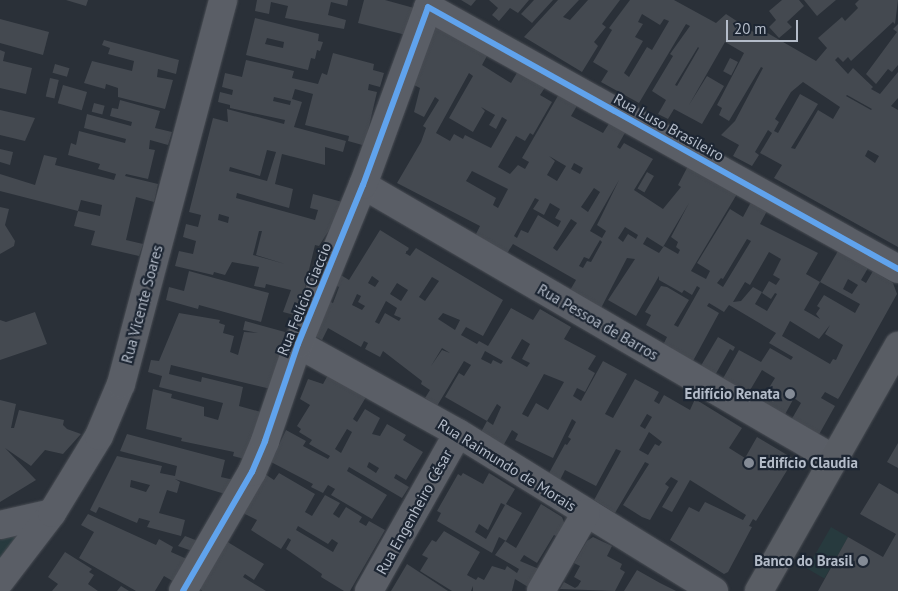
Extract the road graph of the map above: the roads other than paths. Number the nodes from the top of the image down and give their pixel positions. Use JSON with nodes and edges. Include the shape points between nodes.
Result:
{"nodes":[{"id":1,"x":223,"y":0,"type":"edge"},
{"id":2,"x":428,"y":8,"type":"joint"},
{"id":3,"x":363,"y":185,"type":"junction"},
{"id":4,"x":898,"y":269,"type":"edge"},
{"id":5,"x":298,"y":344,"type":"junction"},
{"id":6,"x":898,"y":346,"type":"edge"},
{"id":7,"x":458,"y":433,"type":"junction"},
{"id":8,"x":834,"y":458,"type":"junction"},
{"id":9,"x":586,"y":513,"type":"junction"},
{"id":10,"x":52,"y":514,"type":"junction"},
{"id":11,"x":0,"y":525,"type":"edge"},
{"id":12,"x":0,"y":581,"type":"edge"},
{"id":13,"x":183,"y":591,"type":"edge"},
{"id":14,"x":369,"y":591,"type":"edge"},
{"id":15,"x":541,"y":591,"type":"edge"},
{"id":16,"x":714,"y":591,"type":"edge"},
{"id":17,"x":759,"y":591,"type":"edge"}],
"edges":[{"from":1,"to":10,"type":"street","name":"Rua Vicente Soares","via":[[121,384],[99,436]]},
{"from":2,"to":3,"type":"street","name":"Rua Felício Ciaccio"},
{"from":2,"to":4,"type":"street","name":"Rua Luso Brasileiro"},
{"from":3,"to":5,"type":"street","name":"Rua Felício Ciaccio"},
{"from":3,"to":8,"type":"street","name":"Rua Pessoa de Barros"},
{"from":5,"to":7,"type":"street","name":"Rua Raimundo de Morais"},
{"from":5,"to":13,"type":"street","name":"Rua Felício Ciaccio","via":[[252,472]]},
{"from":6,"to":8,"type":"main road"},
{"from":7,"to":9,"type":"street","name":"Rua Raimundo de Morais"},
{"from":7,"to":14,"type":"street","name":"Rua Engenheiro César"},
{"from":8,"to":17,"type":"main road"},
{"from":9,"to":15,"type":"street"},
{"from":9,"to":16,"type":"street","name":"Rua Raimundo de Morais"},
{"from":10,"to":11,"type":"street"},
{"from":10,"to":12,"type":"street","name":"Rua Vicente Soares"}]}
